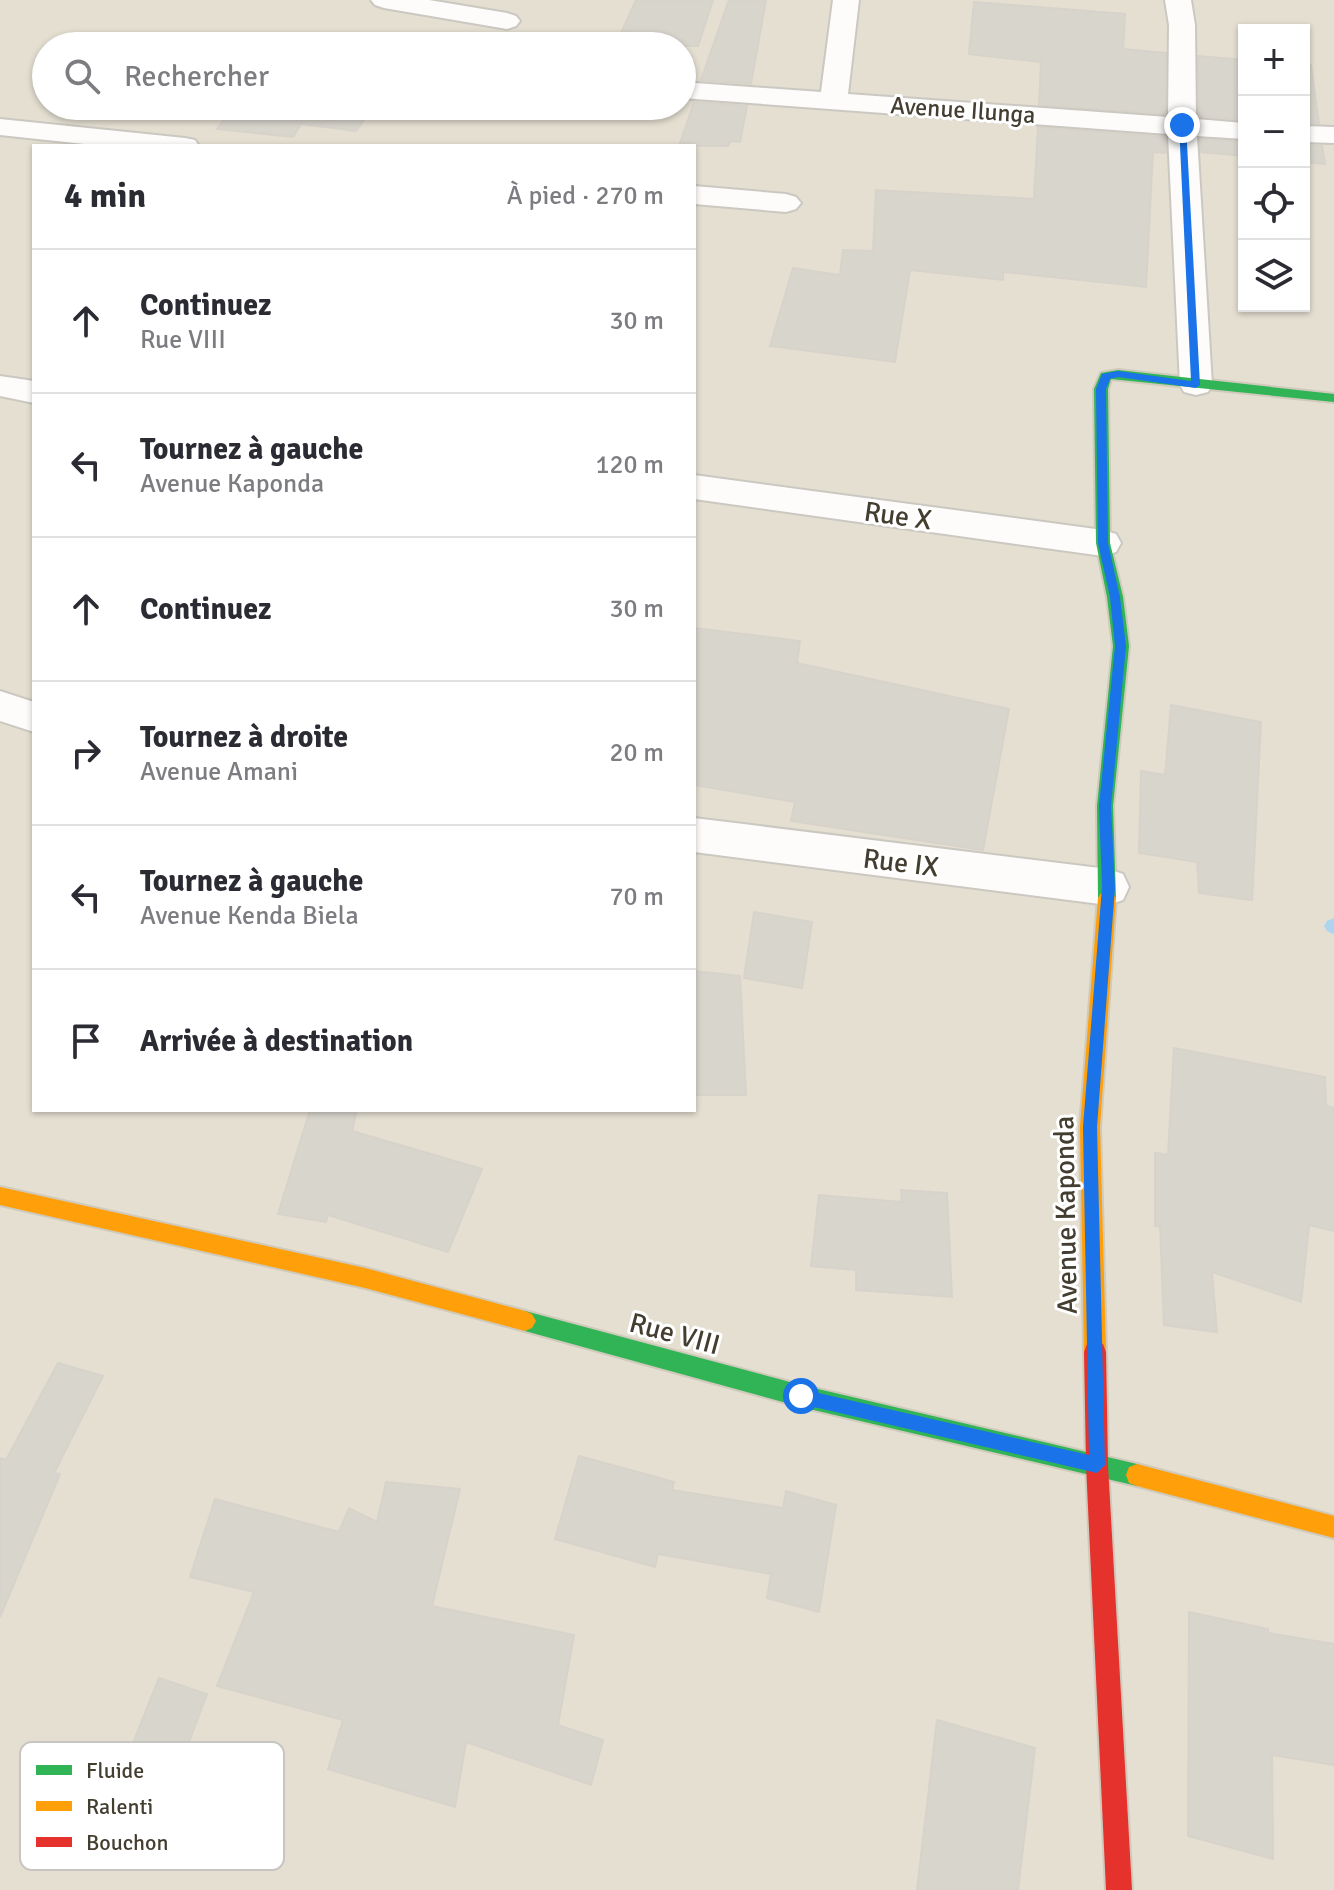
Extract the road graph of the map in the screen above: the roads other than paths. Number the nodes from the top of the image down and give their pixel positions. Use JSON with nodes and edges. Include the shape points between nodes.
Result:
{"nodes":[{"id":1,"x":384,"y":0,"type":"edge"},
{"id":2,"x":846,"y":0,"type":"edge"},
{"id":3,"x":1178,"y":0,"type":"edge"},
{"id":4,"x":508,"y":22,"type":"edge"},
{"id":5,"x":696,"y":91,"type":"edge"},
{"id":6,"x":833,"y":101,"type":"junction"},
{"id":7,"x":1182,"y":125,"type":"junction"},
{"id":8,"x":0,"y":127,"type":"edge"},
{"id":9,"x":1238,"y":130,"type":"edge"},
{"id":10,"x":1310,"y":134,"type":"edge"},
{"id":11,"x":1334,"y":135,"type":"edge"},
{"id":12,"x":166,"y":144,"type":"edge"},
{"id":13,"x":696,"y":195,"type":"edge"},
{"id":14,"x":786,"y":203,"type":"dead end"},
{"id":15,"x":1196,"y":385,"type":"junction"},
{"id":16,"x":0,"y":386,"type":"edge"},
{"id":17,"x":32,"y":392,"type":"edge"},
{"id":18,"x":1334,"y":398,"type":"edge"},
{"id":19,"x":696,"y":487,"type":"edge"},
{"id":20,"x":1103,"y":543,"type":"junction"},
{"id":21,"x":0,"y":706,"type":"edge"},
{"id":22,"x":32,"y":716,"type":"edge"},
{"id":23,"x":696,"y":835,"type":"edge"},
{"id":24,"x":1108,"y":887,"type":"junction"},
{"id":25,"x":0,"y":1196,"type":"edge"},
{"id":26,"x":1097,"y":1465,"type":"junction"},
{"id":27,"x":1334,"y":1527,"type":"edge"},
{"id":28,"x":1119,"y":1890,"type":"edge"}],
"edges":[{"from":1,"to":4,"type":"street"},
{"from":2,"to":6,"type":"street"},
{"from":3,"to":7,"type":"street"},
{"from":5,"to":6,"type":"street","name":"Avenue Ilunga"},
{"from":6,"to":7,"type":"street","name":"Avenue Ilunga"},
{"from":7,"to":9,"type":"street","name":"Avenue Ilunga"},
{"from":7,"to":15,"type":"street"},
{"from":8,"to":12,"type":"street"},
{"from":10,"to":11,"type":"street"},
{"from":13,"to":14,"type":"street"},
{"from":15,"to":18,"type":"street"},
{"from":15,"to":20,"type":"street","name":"Avenue Kaponda","via":[[1106,376],[1101,389]]},
{"from":16,"to":17,"type":"street"},
{"from":19,"to":20,"type":"street","name":"Rue X"},
{"from":20,"to":24,"type":"street","name":"Avenue Kaponda","via":[[1121,646],[1105,806]]},
{"from":21,"to":22,"type":"street"},
{"from":23,"to":24,"type":"street","name":"Rue IX"},
{"from":24,"to":26,"type":"street","name":"Avenue Kaponda","via":[[1090,1127]]},
{"from":25,"to":26,"type":"street","name":"Rue VIII","via":[[365,1278],[801,1396]]},
{"from":26,"to":27,"type":"street","name":"Rue VIII"},
{"from":26,"to":28,"type":"street","name":"Avenue Kaponda"}]}
